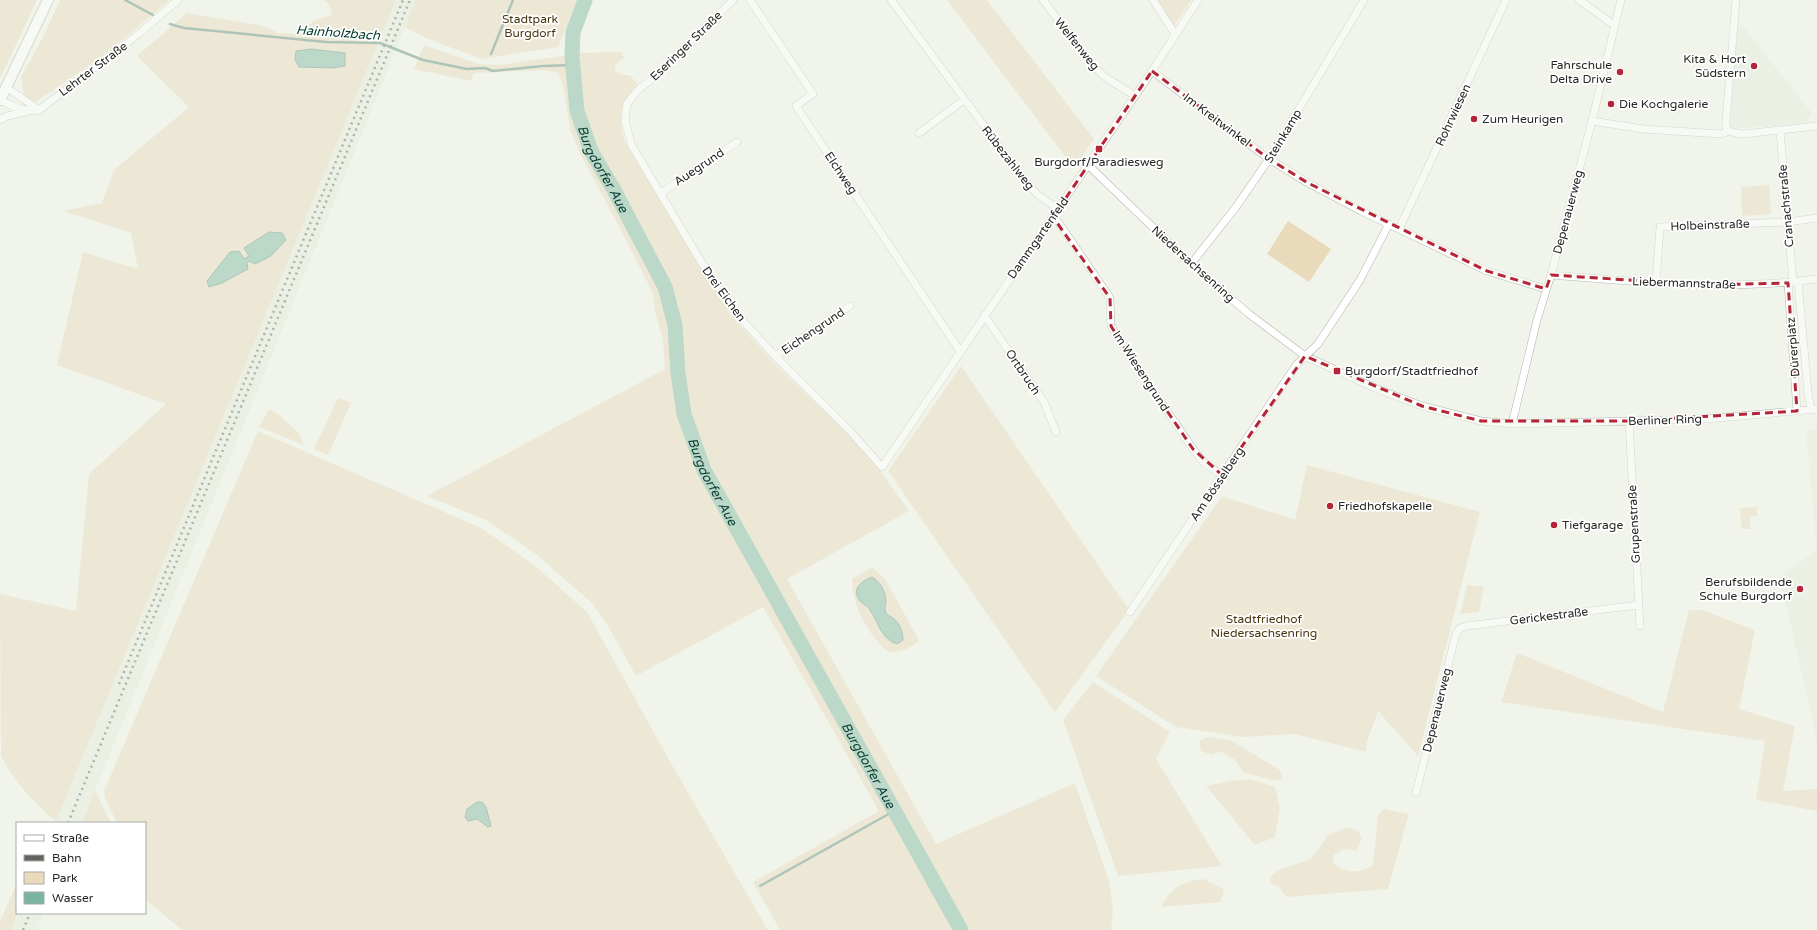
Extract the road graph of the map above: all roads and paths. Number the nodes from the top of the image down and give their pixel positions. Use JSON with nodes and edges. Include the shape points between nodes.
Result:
{"nodes":[{"id":1,"x":48,"y":0,"type":"edge"},
{"id":2,"x":178,"y":0,"type":"edge"},
{"id":3,"x":733,"y":0,"type":"edge"},
{"id":4,"x":750,"y":0,"type":"edge"},
{"id":5,"x":891,"y":0,"type":"edge"},
{"id":6,"x":1043,"y":0,"type":"edge"},
{"id":7,"x":1152,"y":0,"type":"edge"},
{"id":8,"x":1198,"y":0,"type":"edge"},
{"id":9,"x":1364,"y":0,"type":"edge"},
{"id":10,"x":1506,"y":0,"type":"edge"},
{"id":11,"x":1578,"y":0,"type":"edge"},
{"id":12,"x":1621,"y":0,"type":"edge"},
{"id":13,"x":1736,"y":0,"type":"edge"},
{"id":14,"x":1614,"y":25,"type":"junction"},
{"id":15,"x":1175,"y":34,"type":"junction"},
{"id":16,"x":1152,"y":72,"type":"junction"},
{"id":17,"x":6,"y":87,"type":"junction"},
{"id":18,"x":637,"y":92,"type":"joint"},
{"id":19,"x":1135,"y":96,"type":"junction"},
{"id":20,"x":0,"y":100,"type":"edge"},
{"id":21,"x":964,"y":100,"type":"junction"},
{"id":22,"x":39,"y":110,"type":"junction"},
{"id":23,"x":29,"y":112,"type":"junction"},
{"id":24,"x":0,"y":120,"type":"edge"},
{"id":25,"x":1592,"y":121,"type":"junction"},
{"id":26,"x":1817,"y":126,"type":"edge"},
{"id":27,"x":1729,"y":130,"type":"junction"},
{"id":28,"x":1780,"y":130,"type":"junction"},
{"id":29,"x":919,"y":134,"type":"dead end"},
{"id":30,"x":737,"y":142,"type":"dead end"},
{"id":31,"x":1269,"y":159,"type":"junction"},
{"id":32,"x":1088,"y":165,"type":"junction"},
{"id":33,"x":661,"y":193,"type":"junction"},
{"id":34,"x":1058,"y":210,"type":"junction"},
{"id":35,"x":1053,"y":217,"type":"junction"},
{"id":36,"x":1817,"y":218,"type":"edge"},
{"id":37,"x":1788,"y":222,"type":"junction"},
{"id":38,"x":1389,"y":224,"type":"junction"},
{"id":39,"x":1399,"y":229,"type":"junction"},
{"id":40,"x":1191,"y":264,"type":"junction"},
{"id":41,"x":1551,"y":275,"type":"junction"},
{"id":42,"x":1817,"y":279,"type":"edge"},
{"id":43,"x":1793,"y":282,"type":"junction"},
{"id":44,"x":1656,"y":284,"type":"junction"},
{"id":45,"x":1546,"y":289,"type":"junction"},
{"id":46,"x":850,"y":306,"type":"dead end"},
{"id":47,"x":984,"y":315,"type":"junction"},
{"id":48,"x":960,"y":351,"type":"junction"},
{"id":49,"x":775,"y":356,"type":"junction"},
{"id":50,"x":1305,"y":356,"type":"junction"},
{"id":51,"x":1814,"y":409,"type":"edge"},
{"id":52,"x":1797,"y":411,"type":"junction"},
{"id":53,"x":1629,"y":422,"type":"junction"},
{"id":54,"x":1512,"y":424,"type":"junction"},
{"id":55,"x":1056,"y":432,"type":"dead end"},
{"id":56,"x":882,"y":467,"type":"joint"},
{"id":57,"x":1222,"y":475,"type":"junction"},
{"id":58,"x":1638,"y":605,"type":"junction"},
{"id":59,"x":1130,"y":612,"type":"dead end"},
{"id":60,"x":1640,"y":626,"type":"dead end"},
{"id":61,"x":1460,"y":628,"type":"joint"},
{"id":62,"x":1416,"y":793,"type":"dead end"}],
"edges":[{"from":1,"to":17,"type":"main road"},
{"from":2,"to":22,"type":"street","name":"Lehrter Straße","via":[[141,32]]},
{"from":3,"to":18,"type":"street","name":"Eseringer Straße"},
{"from":4,"to":48,"type":"street","name":"Elchweg","via":[[813,94],[796,106]]},
{"from":5,"to":21,"type":"street","name":"Rübezahlweg"},
{"from":6,"to":19,"type":"street","name":"Welfenweg","via":[[1094,67]]},
{"from":7,"to":15,"type":"street"},
{"from":8,"to":15,"type":"street","name":"Dammgartenfeld"},
{"from":9,"to":31,"type":"street","name":"Steinkamp"},
{"from":10,"to":39,"type":"street","name":"Rohrwiesen"},
{"from":11,"to":14,"type":"street"},
{"from":12,"to":14,"type":"street","name":"Depenauerweg"},
{"from":13,"to":27,"type":"street","via":[[1726,121]]},
{"from":14,"to":25,"type":"street","name":"Depenauerweg"},
{"from":15,"to":16,"type":"street","name":"Dammgartenfeld"},
{"from":16,"to":19,"type":"street","name":"Dammgartenfeld"},
{"from":16,"to":31,"type":"street","name":"Im Kreitwinkel"},
{"from":17,"to":20,"type":"main road"},
{"from":17,"to":22,"type":"street"},
{"from":18,"to":33,"type":"street","name":"Drei Eichen","via":[[627,104],[625,121],[632,146]]},
{"from":19,"to":32,"type":"street","name":"Dammgartenfeld"},
{"from":20,"to":23,"type":"street"},
{"from":21,"to":29,"type":"street"},
{"from":21,"to":34,"type":"street","name":"Rübezahlweg","via":[[1025,181]]},
{"from":22,"to":23,"type":"street","name":"Lehrter Straße"},
{"from":23,"to":24,"type":"street","name":"Lehrter Straße"},
{"from":25,"to":27,"type":"street","via":[[1682,132],[1721,134]]},
{"from":25,"to":41,"type":"street","name":"Depenauerweg"},
{"from":26,"to":28,"type":"street"},
{"from":27,"to":28,"type":"street","via":[[1735,134],[1743,134]]},
{"from":28,"to":37,"type":"street","name":"Cranachstraße"},
{"from":30,"to":33,"type":"street","name":"Auegrund"},
{"from":31,"to":38,"type":"street","name":"Im Kreitwinkel","via":[[1308,183]]},
{"from":31,"to":40,"type":"street","name":"Steinkamp","via":[[1236,207]]},
{"from":32,"to":34,"type":"street","name":"Dammgartenfeld"},
{"from":32,"to":40,"type":"street","name":"Niedersachsenring"},
{"from":33,"to":49,"type":"street","name":"Drei Eichen","via":[[705,268],[734,311]]},
{"from":34,"to":35,"type":"street","name":"Dammgartenfeld"},
{"from":35,"to":47,"type":"street","name":"Dammgartenfeld"},
{"from":35,"to":57,"type":"street","name":"Im Wiesengrund","via":[[1110,298],[1111,326],[1129,355],[1193,449],[1204,463]]},
{"from":36,"to":37,"type":"street","name":"Holbeinstraße"},
{"from":37,"to":43,"type":"street","name":"Cranachstraße"},
{"from":37,"to":44,"type":"street","name":"Holbeinstraße","via":[[1660,227]]},
{"from":38,"to":39,"type":"street","name":"Im Kreitwinkel"},
{"from":38,"to":50,"type":"street","via":[[1360,280],[1318,344]]},
{"from":39,"to":45,"type":"street","name":"Im Kreitwinkel","via":[[1487,271]]},
{"from":40,"to":50,"type":"street","name":"Niedersachsenring","via":[[1249,314]]},
{"from":41,"to":44,"type":"street","name":"Liebermannstraße"},
{"from":41,"to":45,"type":"street","name":"Depenauerweg"},
{"from":42,"to":43,"type":"street","name":"Liebermannstraße"},
{"from":43,"to":44,"type":"street","name":"Liebermannstraße"},
{"from":43,"to":51,"type":"street","name":"Dürerplatz","via":[[1808,393]]},
{"from":43,"to":52,"type":"street","name":"Dürerplatz"},
{"from":45,"to":54,"type":"street","name":"Depenauerweg"},
{"from":46,"to":49,"type":"street","name":"Eichengrund"},
{"from":47,"to":48,"type":"street","name":"Dammgartenfeld"},
{"from":47,"to":55,"type":"street","name":"Ortbruch","via":[[1044,402]]},
{"from":48,"to":56,"type":"street","name":"Dammgartenfeld"},
{"from":49,"to":56,"type":"street","name":"Drei Eichen"},
{"from":50,"to":54,"type":"street","name":"Niedersachsenring","via":[[1422,406],[1481,421]]},
{"from":50,"to":57,"type":"street","name":"Am Bösselberg"},
{"from":51,"to":52,"type":"street","name":"Berliner Ring"},
{"from":52,"to":53,"type":"street","name":"Berliner Ring"},
{"from":53,"to":54,"type":"street","name":"Berliner Ring"},
{"from":53,"to":58,"type":"street","name":"Grupenstraße"},
{"from":57,"to":59,"type":"street","name":"Am Bösselberg"},
{"from":58,"to":60,"type":"street","name":"Grupenstraße"},
{"from":58,"to":61,"type":"street","name":"Gerickestraße"},
{"from":61,"to":62,"type":"street","name":"Depenauerweg","via":[[1456,634]]}]}
